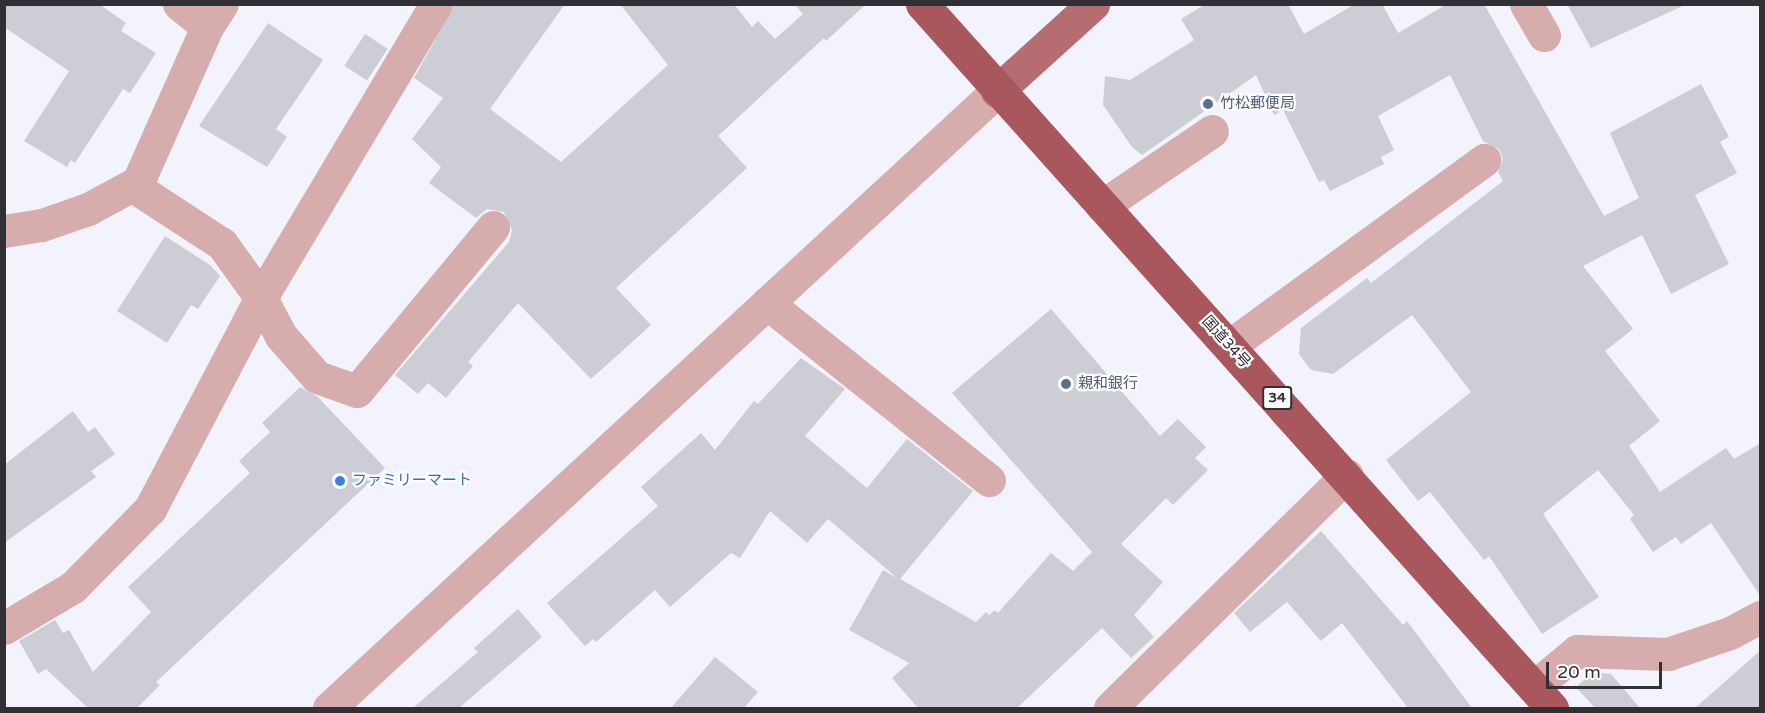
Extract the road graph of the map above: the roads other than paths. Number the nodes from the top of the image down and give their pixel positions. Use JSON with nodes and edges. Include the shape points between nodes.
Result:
{"nodes":[{"id":1,"x":180,"y":4,"type":"edge"},
{"id":2,"x":436,"y":4,"type":"edge"},
{"id":3,"x":922,"y":4,"type":"edge"},
{"id":4,"x":1093,"y":4,"type":"edge"},
{"id":5,"x":1526,"y":4,"type":"edge"},
{"id":6,"x":214,"y":16,"type":"edge"},
{"id":7,"x":1544,"y":35,"type":"dead end"},
{"id":8,"x":997,"y":91,"type":"junction"},
{"id":9,"x":1212,"y":131,"type":"dead end"},
{"id":10,"x":1484,"y":160,"type":"dead end"},
{"id":11,"x":133,"y":186,"type":"junction"},
{"id":12,"x":1102,"y":206,"type":"junction"},
{"id":13,"x":493,"y":227,"type":"dead end"},
{"id":14,"x":4,"y":231,"type":"edge"},
{"id":15,"x":261,"y":298,"type":"junction"},
{"id":16,"x":767,"y":303,"type":"junction"},
{"id":17,"x":1229,"y":346,"type":"junction"},
{"id":18,"x":1347,"y":475,"type":"junction"},
{"id":19,"x":989,"y":480,"type":"dead end"},
{"id":20,"x":1761,"y":617,"type":"edge"},
{"id":21,"x":4,"y":628,"type":"edge"},
{"id":22,"x":1543,"y":698,"type":"edge"},
{"id":23,"x":329,"y":708,"type":"edge"},
{"id":24,"x":1110,"y":708,"type":"edge"}],
"edges":[{"from":1,"to":6,"type":"street"},
{"from":2,"to":15,"type":"street"},
{"from":3,"to":8,"type":"highway","name":"国道34号","number":"34"},
{"from":4,"to":8,"type":"main road"},
{"from":5,"to":7,"type":"street"},
{"from":6,"to":11,"type":"street"},
{"from":8,"to":12,"type":"highway","name":"国道34号","number":"34"},
{"from":8,"to":16,"type":"street"},
{"from":9,"to":12,"type":"street"},
{"from":10,"to":17,"type":"street"},
{"from":11,"to":14,"type":"street","via":[[42,225]]},
{"from":11,"to":15,"type":"street","via":[[222,244]]},
{"from":12,"to":17,"type":"highway","name":"国道34号","number":"34"},
{"from":13,"to":15,"type":"street","via":[[357,391],[317,376],[281,336]]},
{"from":15,"to":21,"type":"street","via":[[150,509],[73,587]]},
{"from":16,"to":19,"type":"street"},
{"from":16,"to":23,"type":"street"},
{"from":17,"to":18,"type":"highway","name":"国道34号","number":"34"},
{"from":18,"to":22,"type":"highway","name":"国道34号","number":"34"},
{"from":18,"to":24,"type":"street"},
{"from":20,"to":22,"type":"street","via":[[1730,633],[1668,654],[1577,651]]}]}
